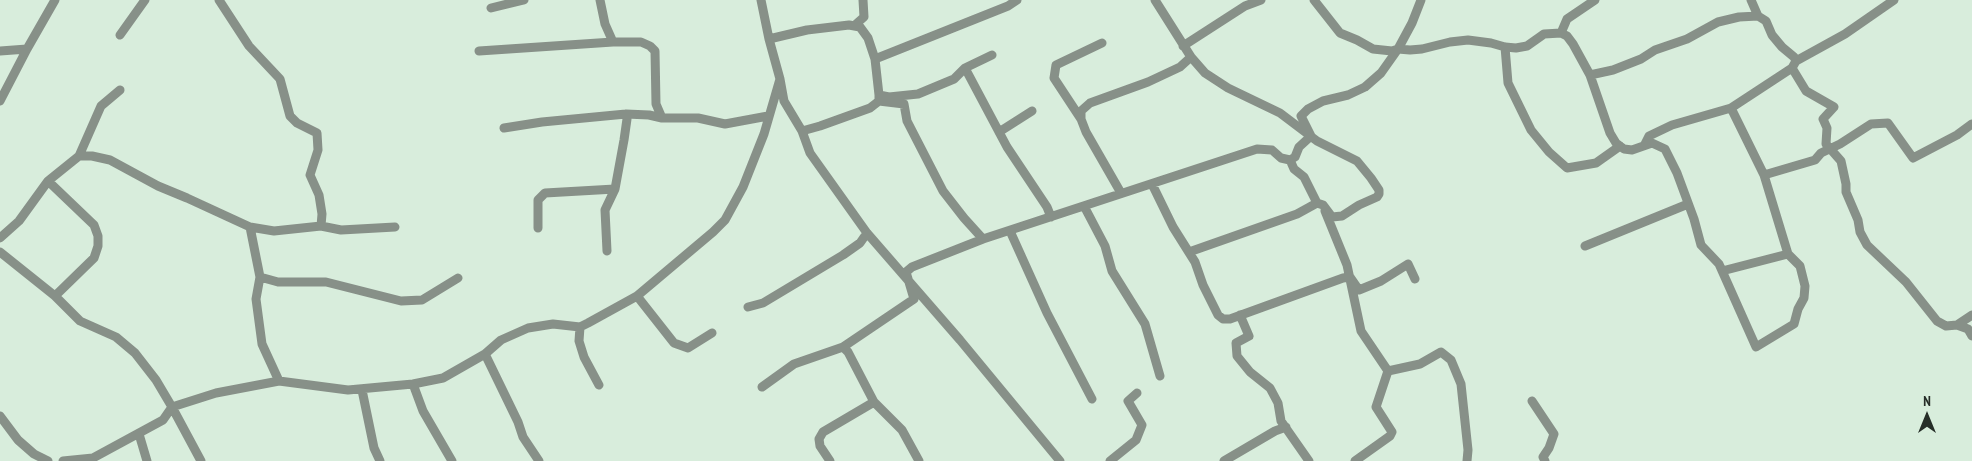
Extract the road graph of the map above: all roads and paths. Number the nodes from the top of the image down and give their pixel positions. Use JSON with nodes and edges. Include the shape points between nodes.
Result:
{"nodes":[{"id":1,"x":55,"y":0,"type":"edge"},
{"id":2,"x":145,"y":0,"type":"edge"},
{"id":3,"x":219,"y":0,"type":"edge"},
{"id":4,"x":524,"y":0,"type":"edge"},
{"id":5,"x":600,"y":0,"type":"edge"},
{"id":6,"x":761,"y":0,"type":"edge"},
{"id":7,"x":863,"y":0,"type":"edge"},
{"id":8,"x":1017,"y":0,"type":"edge"},
{"id":9,"x":1154,"y":0,"type":"edge"},
{"id":10,"x":1261,"y":0,"type":"edge"},
{"id":11,"x":1314,"y":0,"type":"edge"},
{"id":12,"x":1421,"y":0,"type":"edge"},
{"id":13,"x":1595,"y":0,"type":"edge"},
{"id":14,"x":1751,"y":0,"type":"edge"},
{"id":15,"x":1894,"y":0,"type":"edge"},
{"id":16,"x":491,"y":8,"type":"dead end"},
{"id":17,"x":1758,"y":16,"type":"junction"},
{"id":18,"x":864,"y":17,"type":"junction"},
{"id":19,"x":855,"y":25,"type":"junction"},
{"id":20,"x":865,"y":32,"type":"junction"},
{"id":21,"x":1561,"y":32,"type":"junction"},
{"id":22,"x":120,"y":35,"type":"dead end"},
{"id":23,"x":769,"y":39,"type":"junction"},
{"id":24,"x":613,"y":42,"type":"junction"},
{"id":25,"x":1102,"y":44,"type":"dead end"},
{"id":26,"x":1184,"y":46,"type":"junction"},
{"id":27,"x":1505,"y":47,"type":"junction"},
{"id":28,"x":1398,"y":49,"type":"junction"},
{"id":29,"x":26,"y":50,"type":"junction"},
{"id":30,"x":479,"y":50,"type":"dead end"},
{"id":31,"x":0,"y":51,"type":"edge"},
{"id":32,"x":992,"y":55,"type":"dead end"},
{"id":33,"x":1191,"y":57,"type":"junction"},
{"id":34,"x":875,"y":59,"type":"junction"},
{"id":35,"x":1794,"y":64,"type":"junction"},
{"id":36,"x":965,"y":68,"type":"junction"},
{"id":37,"x":1590,"y":75,"type":"junction"},
{"id":38,"x":780,"y":79,"type":"junction"},
{"id":39,"x":120,"y":90,"type":"dead end"},
{"id":40,"x":879,"y":98,"type":"junction"},
{"id":41,"x":0,"y":101,"type":"edge"},
{"id":42,"x":656,"y":104,"type":"junction"},
{"id":43,"x":1731,"y":108,"type":"junction"},
{"id":44,"x":1032,"y":111,"type":"dead end"},
{"id":45,"x":626,"y":114,"type":"junction"},
{"id":46,"x":649,"y":115,"type":"junction"},
{"id":47,"x":768,"y":116,"type":"junction"},
{"id":48,"x":662,"y":118,"type":"junction"},
{"id":49,"x":1081,"y":119,"type":"junction"},
{"id":50,"x":1972,"y":124,"type":"edge"},
{"id":51,"x":504,"y":128,"type":"dead end"},
{"id":52,"x":802,"y":130,"type":"junction"},
{"id":53,"x":999,"y":132,"type":"junction"},
{"id":54,"x":1311,"y":136,"type":"junction"},
{"id":55,"x":1645,"y":144,"type":"junction"},
{"id":56,"x":1620,"y":146,"type":"junction"},
{"id":57,"x":1829,"y":149,"type":"junction"},
{"id":58,"x":79,"y":156,"type":"junction"},
{"id":59,"x":1290,"y":160,"type":"junction"},
{"id":60,"x":1764,"y":175,"type":"junction"},
{"id":61,"x":48,"y":181,"type":"junction"},
{"id":62,"x":1152,"y":184,"type":"junction"},
{"id":63,"x":615,"y":189,"type":"junction"},
{"id":64,"x":1121,"y":194,"type":"junction"},
{"id":65,"x":1320,"y":204,"type":"junction"},
{"id":66,"x":1688,"y":204,"type":"junction"},
{"id":67,"x":1084,"y":206,"type":"junction"},
{"id":68,"x":1051,"y":217,"type":"junction"},
{"id":69,"x":321,"y":226,"type":"junction"},
{"id":70,"x":250,"y":227,"type":"junction"},
{"id":71,"x":395,"y":227,"type":"dead end"},
{"id":72,"x":538,"y":228,"type":"dead end"},
{"id":73,"x":1010,"y":231,"type":"junction"},
{"id":74,"x":867,"y":233,"type":"junction"},
{"id":75,"x":0,"y":238,"type":"edge"},
{"id":76,"x":983,"y":239,"type":"junction"},
{"id":77,"x":1585,"y":246,"type":"dead end"},
{"id":78,"x":606,"y":251,"type":"dead end"},
{"id":79,"x":0,"y":252,"type":"edge"},
{"id":80,"x":1189,"y":252,"type":"junction"},
{"id":81,"x":1788,"y":254,"type":"junction"},
{"id":82,"x":1722,"y":271,"type":"junction"},
{"id":83,"x":260,"y":277,"type":"junction"},
{"id":84,"x":1350,"y":277,"type":"junction"},
{"id":85,"x":458,"y":278,"type":"dead end"},
{"id":86,"x":907,"y":279,"type":"junction"},
{"id":87,"x":1415,"y":279,"type":"dead end"},
{"id":88,"x":55,"y":296,"type":"junction"},
{"id":89,"x":636,"y":296,"type":"junction"},
{"id":90,"x":748,"y":307,"type":"dead end"},
{"id":91,"x":1240,"y":315,"type":"junction"},
{"id":92,"x":1972,"y":316,"type":"edge"},
{"id":93,"x":1958,"y":325,"type":"junction"},
{"id":94,"x":580,"y":327,"type":"junction"},
{"id":95,"x":712,"y":333,"type":"dead end"},
{"id":96,"x":1972,"y":336,"type":"edge"},
{"id":97,"x":843,"y":347,"type":"junction"},
{"id":98,"x":486,"y":354,"type":"junction"},
{"id":99,"x":1388,"y":371,"type":"junction"},
{"id":100,"x":1160,"y":376,"type":"dead end"},
{"id":101,"x":279,"y":381,"type":"junction"},
{"id":102,"x":413,"y":384,"type":"junction"},
{"id":103,"x":599,"y":385,"type":"dead end"},
{"id":104,"x":762,"y":387,"type":"dead end"},
{"id":105,"x":362,"y":390,"type":"junction"},
{"id":106,"x":1137,"y":392,"type":"dead end"},
{"id":107,"x":1092,"y":399,"type":"dead end"},
{"id":108,"x":1532,"y":401,"type":"dead end"},
{"id":109,"x":874,"y":402,"type":"junction"},
{"id":110,"x":172,"y":407,"type":"junction"},
{"id":111,"x":0,"y":416,"type":"edge"},
{"id":112,"x":1286,"y":427,"type":"junction"},
{"id":113,"x":139,"y":434,"type":"junction"},
{"id":114,"x":93,"y":460,"type":"edge"},
{"id":115,"x":48,"y":461,"type":"edge"},
{"id":116,"x":63,"y":461,"type":"edge"},
{"id":117,"x":147,"y":461,"type":"edge"},
{"id":118,"x":201,"y":461,"type":"edge"},
{"id":119,"x":380,"y":461,"type":"edge"},
{"id":120,"x":452,"y":461,"type":"edge"},
{"id":121,"x":539,"y":461,"type":"edge"},
{"id":122,"x":830,"y":461,"type":"edge"},
{"id":123,"x":920,"y":461,"type":"edge"},
{"id":124,"x":1060,"y":461,"type":"edge"},
{"id":125,"x":1110,"y":461,"type":"edge"},
{"id":126,"x":1224,"y":461,"type":"edge"},
{"id":127,"x":1309,"y":461,"type":"edge"},
{"id":128,"x":1355,"y":461,"type":"edge"},
{"id":129,"x":1467,"y":461,"type":"edge"},
{"id":130,"x":1545,"y":461,"type":"edge"}],
"edges":[{"from":1,"to":29,"type":"street"},
{"from":2,"to":22,"type":"street"},
{"from":3,"to":69,"type":"street","via":[[249,46],[280,79],[290,116],[317,133],[318,150],[310,175],[319,195]]},
{"from":4,"to":16,"type":"street"},
{"from":5,"to":24,"type":"street"},
{"from":6,"to":23,"type":"street"},
{"from":7,"to":18,"type":"street"},
{"from":8,"to":34,"type":"street"},
{"from":9,"to":26,"type":"street"},
{"from":10,"to":26,"type":"street","via":[[1245,6]]},
{"from":11,"to":28,"type":"street","via":[[1340,33],[1373,49]]},
{"from":12,"to":28,"type":"street"},
{"from":13,"to":21,"type":"street","via":[[1567,18]]},
{"from":14,"to":17,"type":"street"},
{"from":15,"to":35,"type":"street"},
{"from":17,"to":35,"type":"street","via":[[1794,57]]},
{"from":17,"to":37,"type":"street","via":[[1718,22],[1641,59]]},
{"from":18,"to":19,"type":"street"},
{"from":18,"to":20,"type":"street"},
{"from":19,"to":20,"type":"street"},
{"from":19,"to":23,"type":"street","via":[[807,30]]},
{"from":20,"to":34,"type":"street"},
{"from":21,"to":27,"type":"street","via":[[1544,34],[1527,46]]},
{"from":21,"to":37,"type":"street","via":[[1573,44]]},
{"from":23,"to":38,"type":"street"},
{"from":24,"to":30,"type":"street"},
{"from":24,"to":42,"type":"street","via":[[641,42],[655,51]]},
{"from":25,"to":49,"type":"street","via":[[1056,65],[1054,78]]},
{"from":26,"to":33,"type":"street"},
{"from":27,"to":28,"type":"street","via":[[1468,40],[1422,49]]},
{"from":27,"to":56,"type":"street","via":[[1508,83],[1531,130],[1567,168],[1596,163]]},
{"from":28,"to":54,"type":"street","via":[[1365,87],[1308,109],[1302,116]]},
{"from":29,"to":31,"type":"street"},
{"from":29,"to":41,"type":"street"},
{"from":32,"to":36,"type":"street"},
{"from":33,"to":49,"type":"street","via":[[1180,67],[1148,82],[1090,103],[1081,111]]},
{"from":33,"to":54,"type":"street","via":[[1205,73],[1280,113]]},
{"from":34,"to":40,"type":"street"},
{"from":35,"to":43,"type":"street"},
{"from":35,"to":57,"type":"street","via":[[1806,91],[1834,107],[1823,119]]},
{"from":36,"to":40,"type":"street","via":[[954,79],[918,94]]},
{"from":36,"to":53,"type":"street"},
{"from":37,"to":56,"type":"street","via":[[1610,133]]},
{"from":38,"to":47,"type":"street"},
{"from":38,"to":52,"type":"street","via":[[784,101]]},
{"from":39,"to":58,"type":"street","via":[[101,106]]},
{"from":40,"to":52,"type":"street","via":[[870,108],[854,115]]},
{"from":40,"to":76,"type":"street","via":[[904,104],[907,121],[943,191]]},
{"from":42,"to":46,"type":"street"},
{"from":42,"to":48,"type":"street"},
{"from":43,"to":55,"type":"street","via":[[1672,125],[1649,136]]},
{"from":43,"to":60,"type":"street"},
{"from":44,"to":53,"type":"street"},
{"from":45,"to":46,"type":"street"},
{"from":45,"to":51,"type":"street"},
{"from":45,"to":63,"type":"street"},
{"from":46,"to":48,"type":"street"},
{"from":47,"to":48,"type":"street","via":[[725,124],[698,118]]},
{"from":47,"to":89,"type":"street","via":[[743,187],[725,220]]},
{"from":49,"to":64,"type":"street"},
{"from":50,"to":57,"type":"street","via":[[1913,158],[1888,123],[1871,124]]},
{"from":52,"to":74,"type":"street","via":[[810,153]]},
{"from":53,"to":68,"type":"street"},
{"from":54,"to":59,"type":"street"},
{"from":54,"to":65,"type":"street","via":[[1357,161],[1379,190],[1377,197],[1338,218],[1332,217]]},
{"from":55,"to":56,"type":"street","via":[[1632,150]]},
{"from":55,"to":66,"type":"street","via":[[1652,143],[1665,149]]},
{"from":57,"to":60,"type":"street","via":[[1816,160]]},
{"from":57,"to":93,"type":"street","via":[[1841,161],[1846,192],[1867,245],[1906,282],[1937,321],[1946,326]]},
{"from":58,"to":61,"type":"street"},
{"from":58,"to":70,"type":"street","via":[[110,160],[158,186]]},
{"from":59,"to":62,"type":"street","via":[[1281,158],[1272,150],[1257,149]]},
{"from":59,"to":65,"type":"street"},
{"from":60,"to":81,"type":"street"},
{"from":61,"to":75,"type":"street","via":[[20,221]]},
{"from":61,"to":88,"type":"street","via":[[94,225],[98,236],[94,258]]},
{"from":62,"to":64,"type":"street"},
{"from":62,"to":80,"type":"street","via":[[1172,227]]},
{"from":63,"to":72,"type":"street","via":[[545,193],[538,200]]},
{"from":63,"to":78,"type":"street","via":[[605,210]]},
{"from":64,"to":67,"type":"street"},
{"from":65,"to":80,"type":"street"},
{"from":65,"to":84,"type":"street","via":[[1340,246]]},
{"from":66,"to":77,"type":"street"},
{"from":66,"to":82,"type":"street","via":[[1701,245]]},
{"from":67,"to":68,"type":"street"},
{"from":67,"to":100,"type":"street","via":[[1105,246],[1112,271],[1145,324]]},
{"from":68,"to":73,"type":"street"},
{"from":69,"to":70,"type":"street","via":[[274,232]]},
{"from":69,"to":71,"type":"street","via":[[341,230]]},
{"from":70,"to":83,"type":"street"},
{"from":73,"to":76,"type":"street"},
{"from":73,"to":107,"type":"street","via":[[1047,313]]},
{"from":74,"to":86,"type":"street"},
{"from":74,"to":90,"type":"street","via":[[860,243],[843,255],[763,302]]},
{"from":76,"to":86,"type":"street","via":[[912,267],[906,272]]},
{"from":79,"to":88,"type":"street"},
{"from":80,"to":91,"type":"street","via":[[1218,315],[1223,319]]},
{"from":81,"to":82,"type":"street"},
{"from":81,"to":82,"type":"street","via":[[1800,266],[1804,298],[1794,324],[1756,347]]},
{"from":83,"to":85,"type":"street","via":[[278,282],[326,282],[401,301],[422,300]]},
{"from":83,"to":101,"type":"street","via":[[256,299],[262,344]]},
{"from":84,"to":87,"type":"street","via":[[1359,290],[1408,264]]},
{"from":84,"to":91,"type":"street"},
{"from":84,"to":99,"type":"street","via":[[1361,331]]},
{"from":86,"to":97,"type":"street","via":[[914,299]]},
{"from":86,"to":124,"type":"street"},
{"from":88,"to":110,"type":"street","via":[[80,321],[116,337],[135,353]]},
{"from":89,"to":94,"type":"street"},
{"from":89,"to":95,"type":"street","via":[[674,343],[688,348]]},
{"from":91,"to":112,"type":"street","via":[[1249,336],[1236,343],[1237,356],[1270,388]]},
{"from":92,"to":93,"type":"street"},
{"from":93,"to":96,"type":"street","via":[[1968,329]]},
{"from":94,"to":98,"type":"street","via":[[552,324],[528,328],[501,340]]},
{"from":94,"to":103,"type":"street","via":[[579,340],[584,357]]},
{"from":97,"to":104,"type":"street","via":[[794,364]]},
{"from":97,"to":109,"type":"street"},
{"from":98,"to":102,"type":"street","via":[[443,378]]},
{"from":98,"to":121,"type":"street","via":[[523,437]]},
{"from":99,"to":128,"type":"street","via":[[1376,407],[1392,432]]},
{"from":99,"to":129,"type":"street","via":[[1420,364],[1441,352],[1451,360],[1461,384]]},
{"from":101,"to":105,"type":"street"},
{"from":101,"to":110,"type":"street","via":[[216,393]]},
{"from":102,"to":105,"type":"street"},
{"from":102,"to":120,"type":"street","via":[[423,410]]},
{"from":105,"to":119,"type":"street","via":[[374,448]]},
{"from":106,"to":125,"type":"street","via":[[1128,401],[1142,425],[1136,440]]},
{"from":108,"to":130,"type":"street","via":[[1554,434],[1543,457]]},
{"from":109,"to":122,"type":"street","via":[[823,432],[818,439]]},
{"from":109,"to":123,"type":"street","via":[[902,430]]},
{"from":110,"to":113,"type":"street","via":[[163,420]]},
{"from":110,"to":118,"type":"street"},
{"from":111,"to":115,"type":"street","via":[[18,440]]},
{"from":112,"to":126,"type":"street"},
{"from":112,"to":127,"type":"street"},
{"from":113,"to":114,"type":"street"},
{"from":113,"to":117,"type":"street"},
{"from":114,"to":116,"type":"street"}]}
